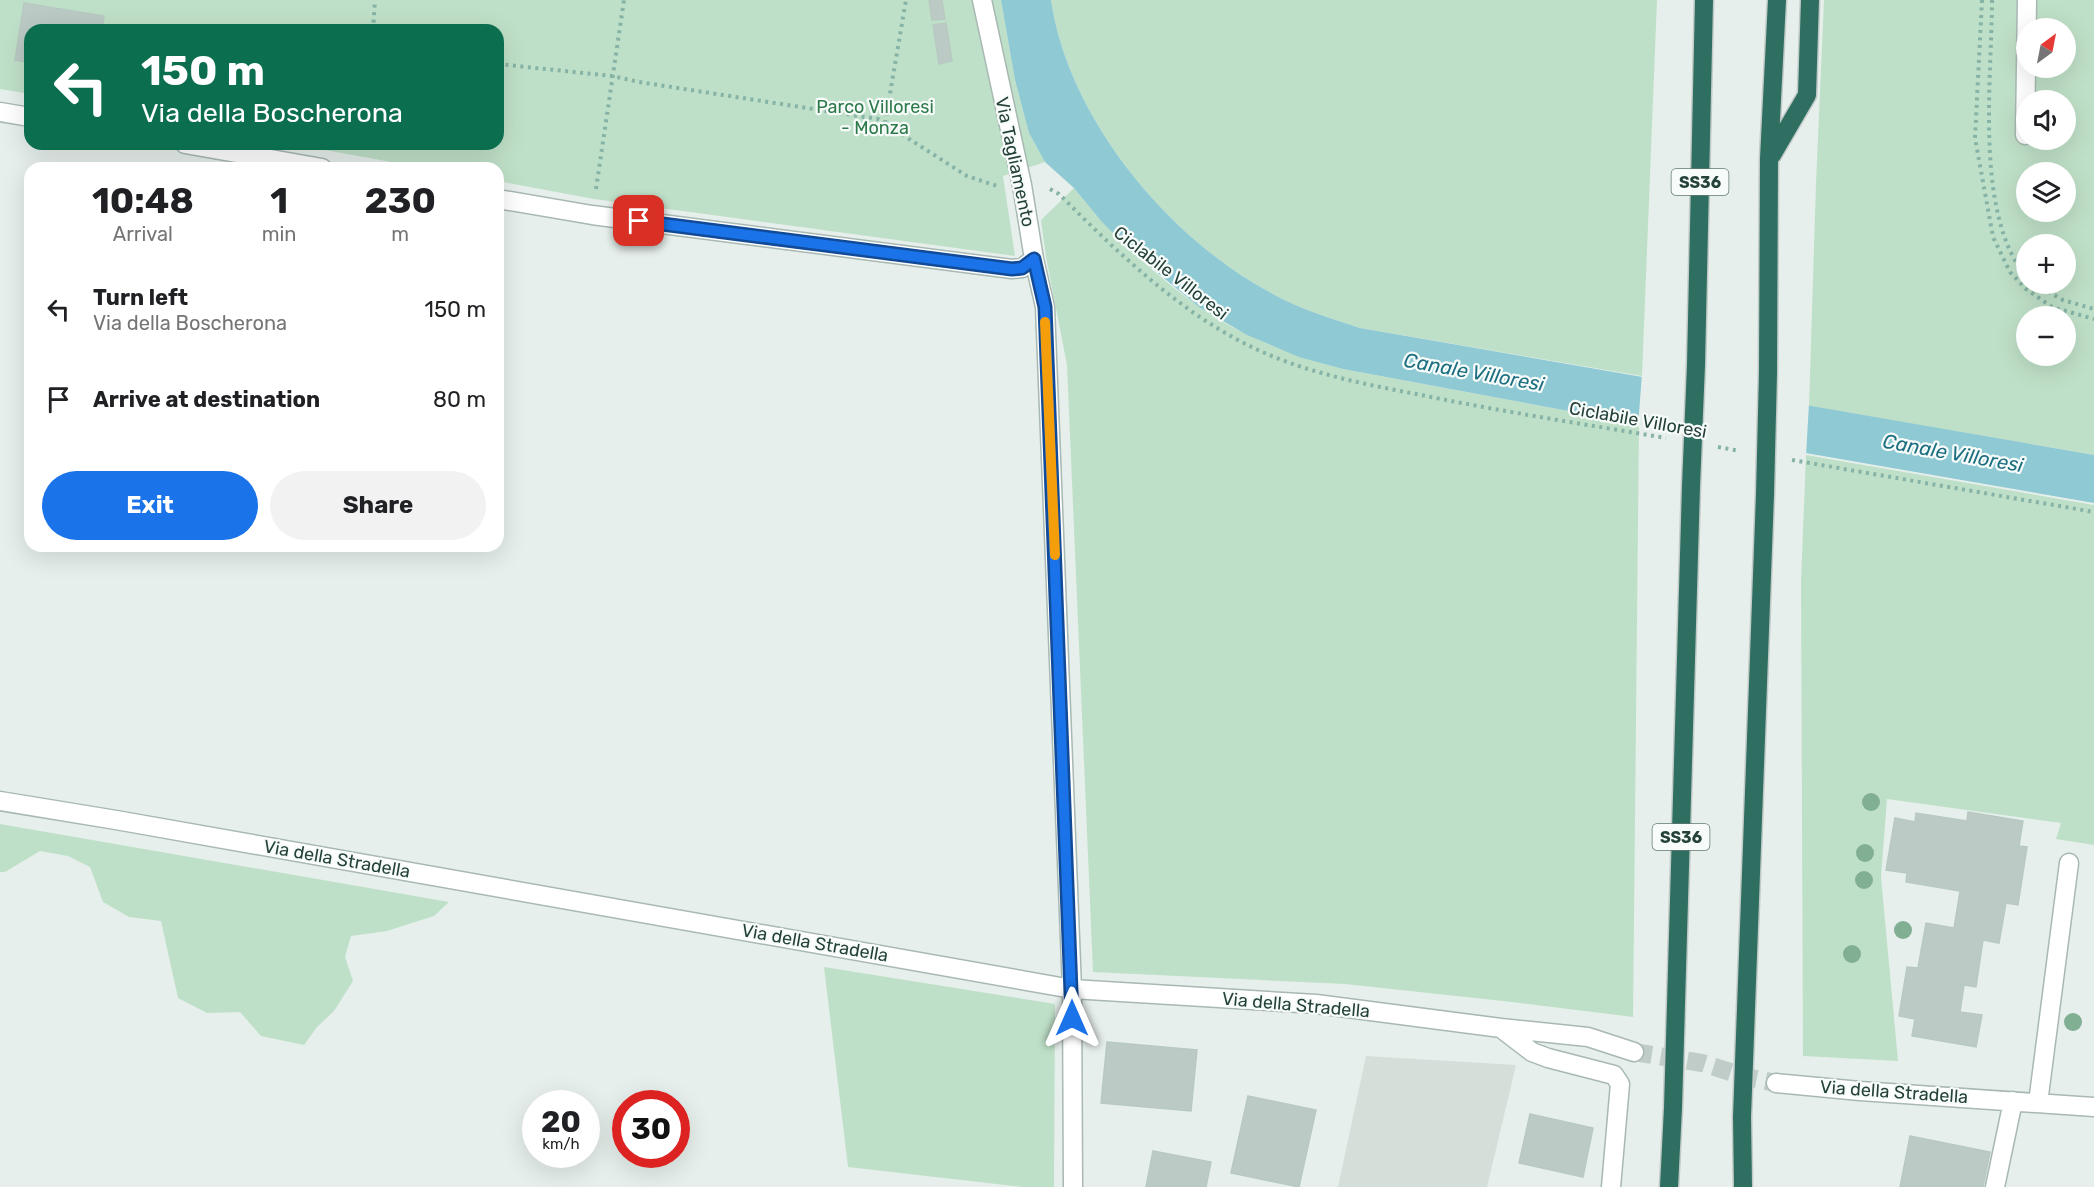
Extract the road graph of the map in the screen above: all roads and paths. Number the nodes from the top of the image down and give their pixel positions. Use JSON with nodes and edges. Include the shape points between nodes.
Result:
{"nodes":[{"id":1,"x":375,"y":0,"type":"edge"},
{"id":2,"x":624,"y":0,"type":"edge"},
{"id":3,"x":906,"y":0,"type":"edge"},
{"id":4,"x":982,"y":0,"type":"edge"},
{"id":5,"x":1704,"y":0,"type":"edge"},
{"id":6,"x":1777,"y":0,"type":"edge"},
{"id":7,"x":1810,"y":0,"type":"edge"},
{"id":8,"x":1982,"y":0,"type":"edge"},
{"id":9,"x":1992,"y":0,"type":"edge"},
{"id":10,"x":2027,"y":0,"type":"edge"},
{"id":11,"x":373,"y":24,"type":"edge"},
{"id":12,"x":504,"y":65,"type":"edge"},
{"id":13,"x":612,"y":76,"type":"junction"},
{"id":14,"x":2026,"y":90,"type":"edge"},
{"id":15,"x":0,"y":112,"type":"edge"},
{"id":16,"x":24,"y":116,"type":"edge"},
{"id":17,"x":885,"y":123,"type":"junction"},
{"id":18,"x":219,"y":150,"type":"edge"},
{"id":19,"x":1769,"y":159,"type":"junction"},
{"id":20,"x":288,"y":162,"type":"edge"},
{"id":21,"x":1022,"y":185,"type":"junction"},
{"id":22,"x":504,"y":200,"type":"edge"},
{"id":23,"x":592,"y":215,"type":"junction"},
{"id":24,"x":1034,"y":259,"type":"junction"},
{"id":25,"x":2016,"y":264,"type":"edge"},
{"id":26,"x":2052,"y":294,"type":"edge"},
{"id":27,"x":2094,"y":309,"type":"edge"},
{"id":28,"x":2094,"y":320,"type":"edge"},
{"id":29,"x":1676,"y":440,"type":"dead end"},
{"id":30,"x":1710,"y":446,"type":"dead end"},
{"id":31,"x":1745,"y":452,"type":"dead end"},
{"id":32,"x":1792,"y":460,"type":"dead end"},
{"id":33,"x":2094,"y":512,"type":"edge"},
{"id":34,"x":0,"y":801,"type":"edge"},
{"id":35,"x":2069,"y":863,"type":"dead end"},
{"id":36,"x":1072,"y":989,"type":"junction"},
{"id":37,"x":1500,"y":1028,"type":"junction"},
{"id":38,"x":1634,"y":1052,"type":"tunnel mouth"},
{"id":39,"x":1776,"y":1083,"type":"tunnel mouth"},
{"id":40,"x":2013,"y":1101,"type":"junction"},
{"id":41,"x":2038,"y":1103,"type":"junction"},
{"id":42,"x":2094,"y":1107,"type":"edge"},
{"id":43,"x":1073,"y":1187,"type":"edge"},
{"id":44,"x":1611,"y":1187,"type":"edge"},
{"id":45,"x":1669,"y":1187,"type":"edge"},
{"id":46,"x":1743,"y":1187,"type":"edge"},
{"id":47,"x":1995,"y":1187,"type":"edge"}],
"edges":[{"from":1,"to":11,"type":"path"},
{"from":2,"to":13,"type":"path"},
{"from":3,"to":17,"type":"path"},
{"from":4,"to":21,"type":"street","name":"Via Tagliamento"},
{"from":5,"to":45,"type":"highway","number":"SS36","bridge":true},
{"from":6,"to":19,"type":"highway"},
{"from":7,"to":19,"type":"highway","via":[[1807,95]]},
{"from":8,"to":28,"type":"path","via":[[1974,138],[1993,237],[2010,272],[2026,289],[2052,307]]},
{"from":9,"to":25,"type":"path","via":[[1988,136],[1995,198]]},
{"from":10,"to":14,"type":"street"},
{"from":12,"to":13,"type":"path","name":"Ciclabile Villoresi"},
{"from":13,"to":17,"type":"path","name":"Ciclabile Villoresi"},
{"from":13,"to":23,"type":"path"},
{"from":15,"to":16,"type":"street"},
{"from":17,"to":21,"type":"path","name":"Ciclabile Villoresi","via":[[967,176],[1004,189]]},
{"from":18,"to":20,"type":"street"},
{"from":19,"to":46,"type":"highway","bridge":true,"via":[[1765,494],[1742,1117]]},
{"from":21,"to":24,"type":"street","name":"Via Tagliamento"},
{"from":21,"to":29,"type":"path","name":"Ciclabile Villoresi","via":[[1036,184],[1059,194],[1108,242],[1188,308],[1259,351],[1363,384]]},
{"from":22,"to":23,"type":"street"},
{"from":23,"to":24,"type":"street","via":[[1012,269],[1022,268]]},
{"from":24,"to":36,"type":"street","name":"Via Tagliamento","via":[[1045,307]]},
{"from":26,"to":27,"type":"path"},
{"from":30,"to":31,"type":"path","name":"Ciclabile Villoresi"},
{"from":32,"to":33,"type":"path"},
{"from":34,"to":36,"type":"street","name":"Via della Stradella"},
{"from":35,"to":41,"type":"street"},
{"from":36,"to":37,"type":"street","name":"Via della Stradella","via":[[1316,1004]]},
{"from":36,"to":43,"type":"street","name":"Via Tagliamento"},
{"from":37,"to":38,"type":"street","name":"Via della Stradella","via":[[1588,1037]]},
{"from":37,"to":44,"type":"street","via":[[1532,1052],[1614,1075],[1620,1084]]},
{"from":39,"to":40,"type":"street","name":"Via della Stradella"},
{"from":40,"to":41,"type":"street","name":"Via della Stradella"},
{"from":40,"to":47,"type":"street"},
{"from":41,"to":42,"type":"street","name":"Via della Stradella"}]}
